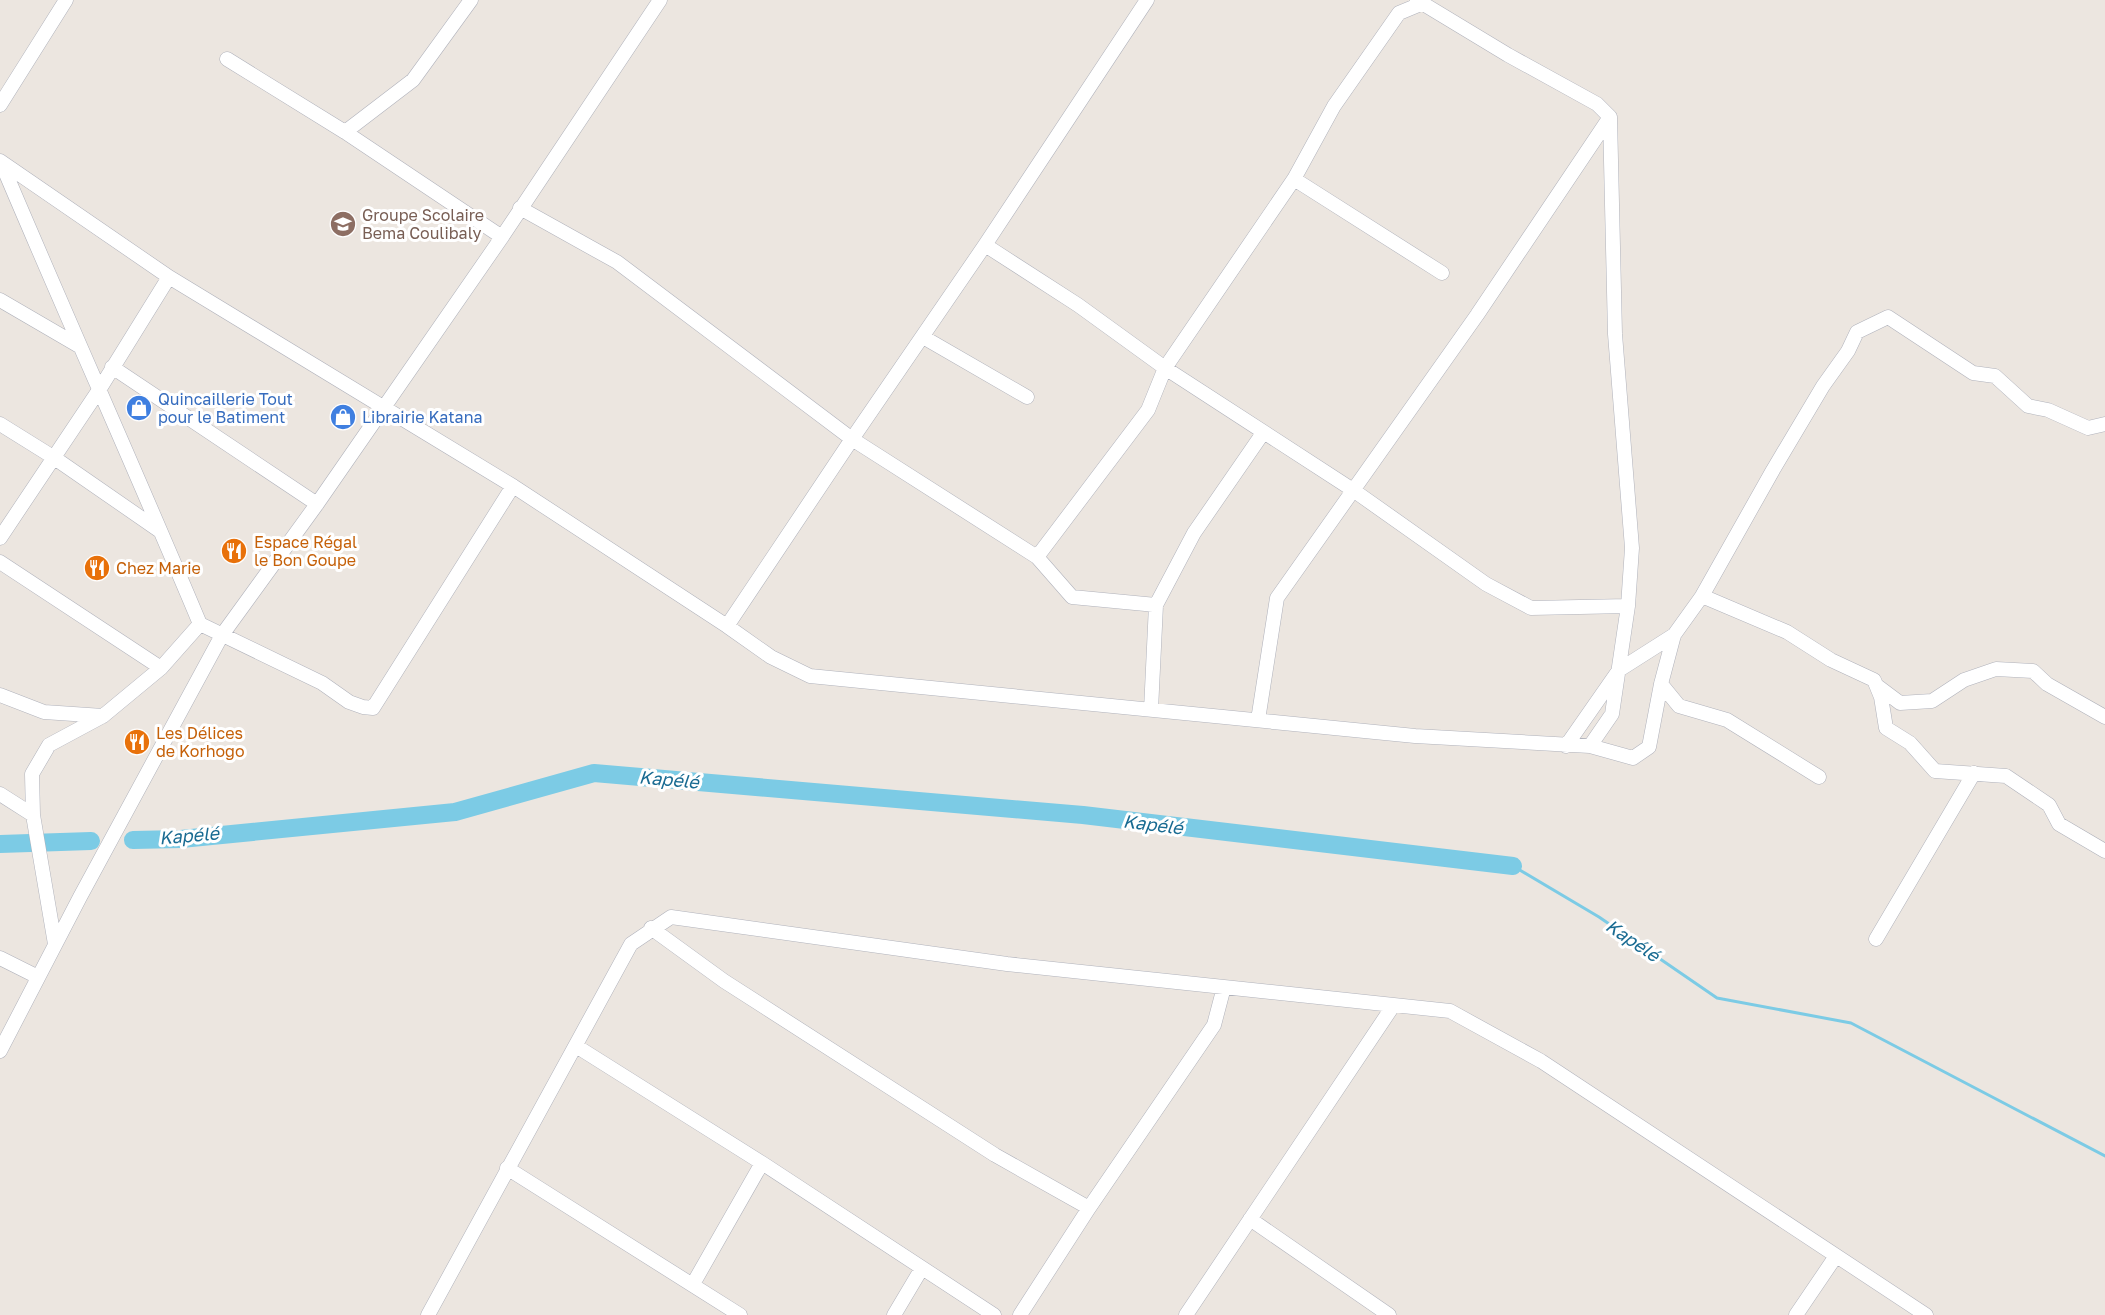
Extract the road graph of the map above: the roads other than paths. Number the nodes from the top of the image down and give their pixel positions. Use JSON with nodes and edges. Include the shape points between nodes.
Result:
{"nodes":[{"id":1,"x":66,"y":0,"type":"edge"},
{"id":2,"x":471,"y":0,"type":"edge"},
{"id":3,"x":660,"y":0,"type":"edge"},
{"id":4,"x":1147,"y":0,"type":"edge"},
{"id":5,"x":1420,"y":2,"type":"edge"},
{"id":6,"x":228,"y":59,"type":"dead end"},
{"id":7,"x":0,"y":105,"type":"edge"},
{"id":8,"x":1610,"y":117,"type":"junction"},
{"id":9,"x":345,"y":132,"type":"junction"},
{"id":10,"x":0,"y":161,"type":"edge"},
{"id":11,"x":1294,"y":179,"type":"junction"},
{"id":12,"x":520,"y":208,"type":"junction"},
{"id":13,"x":502,"y":237,"type":"junction"},
{"id":14,"x":985,"y":245,"type":"junction"},
{"id":15,"x":1442,"y":273,"type":"dead end"},
{"id":16,"x":169,"y":277,"type":"junction"},
{"id":17,"x":0,"y":300,"type":"edge"},
{"id":18,"x":923,"y":337,"type":"junction"},
{"id":19,"x":79,"y":346,"type":"junction"},
{"id":20,"x":112,"y":367,"type":"junction"},
{"id":21,"x":1165,"y":368,"type":"junction"},
{"id":22,"x":99,"y":390,"type":"junction"},
{"id":23,"x":1027,"y":397,"type":"dead end"},
{"id":24,"x":383,"y":407,"type":"junction"},
{"id":25,"x":0,"y":424,"type":"edge"},
{"id":26,"x":2105,"y":424,"type":"edge"},
{"id":27,"x":1263,"y":433,"type":"junction"},
{"id":28,"x":852,"y":438,"type":"junction"},
{"id":29,"x":53,"y":457,"type":"junction"},
{"id":30,"x":513,"y":486,"type":"junction"},
{"id":31,"x":1353,"y":490,"type":"junction"},
{"id":32,"x":317,"y":504,"type":"junction"},
{"id":33,"x":162,"y":532,"type":"junction"},
{"id":34,"x":0,"y":538,"type":"edge"},
{"id":35,"x":1037,"y":557,"type":"junction"},
{"id":36,"x":0,"y":562,"type":"edge"},
{"id":37,"x":1702,"y":596,"type":"junction"},
{"id":38,"x":1156,"y":605,"type":"junction"},
{"id":39,"x":1628,"y":606,"type":"junction"},
{"id":40,"x":200,"y":624,"type":"junction"},
{"id":41,"x":727,"y":626,"type":"junction"},
{"id":42,"x":222,"y":635,"type":"junction"},
{"id":43,"x":1674,"y":635,"type":"junction"},
{"id":44,"x":161,"y":668,"type":"junction"},
{"id":45,"x":1619,"y":670,"type":"junction"},
{"id":46,"x":1661,"y":684,"type":"junction"},
{"id":47,"x":1876,"y":685,"type":"junction"},
{"id":48,"x":0,"y":695,"type":"edge"},
{"id":49,"x":1150,"y":710,"type":"junction"},
{"id":50,"x":103,"y":716,"type":"junction"},
{"id":51,"x":2105,"y":717,"type":"edge"},
{"id":52,"x":1258,"y":720,"type":"junction"},
{"id":53,"x":1566,"y":746,"type":"junction"},
{"id":54,"x":1590,"y":746,"type":"junction"},
{"id":55,"x":1974,"y":773,"type":"junction"},
{"id":56,"x":1819,"y":777,"type":"dead end"},
{"id":57,"x":0,"y":794,"type":"edge"},
{"id":58,"x":33,"y":815,"type":"junction"},
{"id":59,"x":2105,"y":851,"type":"edge"},
{"id":60,"x":651,"y":928,"type":"junction"},
{"id":61,"x":1876,"y":939,"type":"dead end"},
{"id":62,"x":55,"y":944,"type":"junction"},
{"id":63,"x":0,"y":958,"type":"edge"},
{"id":64,"x":38,"y":976,"type":"junction"},
{"id":65,"x":1224,"y":987,"type":"junction"},
{"id":66,"x":1393,"y":1006,"type":"junction"},
{"id":67,"x":576,"y":1046,"type":"junction"},
{"id":68,"x":0,"y":1052,"type":"edge"},
{"id":69,"x":762,"y":1163,"type":"junction"},
{"id":70,"x":507,"y":1168,"type":"junction"},
{"id":71,"x":1089,"y":1208,"type":"junction"},
{"id":72,"x":1250,"y":1219,"type":"junction"},
{"id":73,"x":1836,"y":1256,"type":"junction"},
{"id":74,"x":922,"y":1268,"type":"junction"},
{"id":75,"x":693,"y":1284,"type":"junction"},
{"id":76,"x":428,"y":1315,"type":"edge"},
{"id":77,"x":740,"y":1315,"type":"edge"},
{"id":78,"x":894,"y":1315,"type":"edge"},
{"id":79,"x":994,"y":1315,"type":"edge"},
{"id":80,"x":1020,"y":1315,"type":"edge"},
{"id":81,"x":1186,"y":1315,"type":"edge"},
{"id":82,"x":1389,"y":1315,"type":"edge"},
{"id":83,"x":1797,"y":1315,"type":"edge"},
{"id":84,"x":1926,"y":1315,"type":"edge"}],
"edges":[{"from":1,"to":7,"type":"street"},
{"from":2,"to":9,"type":"street","via":[[413,80]]},
{"from":3,"to":12,"type":"street"},
{"from":4,"to":14,"type":"street"},
{"from":5,"to":8,"type":"street","via":[[1597,104]]},
{"from":5,"to":11,"type":"street","via":[[1399,13],[1334,106]]},
{"from":6,"to":9,"type":"street"},
{"from":8,"to":31,"type":"street"},
{"from":8,"to":39,"type":"street","via":[[1615,334],[1632,548]]},
{"from":9,"to":13,"type":"street"},
{"from":10,"to":16,"type":"street"},
{"from":10,"to":19,"type":"street"},
{"from":11,"to":15,"type":"street"},
{"from":11,"to":21,"type":"street"},
{"from":12,"to":13,"type":"street"},
{"from":12,"to":28,"type":"street","via":[[617,262]]},
{"from":13,"to":24,"type":"street"},
{"from":14,"to":18,"type":"street"},
{"from":14,"to":21,"type":"street"},
{"from":16,"to":20,"type":"street"},
{"from":16,"to":24,"type":"street"},
{"from":17,"to":19,"type":"street"},
{"from":18,"to":23,"type":"street"},
{"from":18,"to":28,"type":"street"},
{"from":19,"to":22,"type":"street"},
{"from":20,"to":22,"type":"street"},
{"from":20,"to":32,"type":"street"},
{"from":21,"to":27,"type":"street"},
{"from":21,"to":35,"type":"street","via":[[1148,410]]},
{"from":22,"to":29,"type":"street"},
{"from":22,"to":33,"type":"street"},
{"from":24,"to":30,"type":"street"},
{"from":24,"to":32,"type":"street"},
{"from":25,"to":29,"type":"street"},
{"from":26,"to":37,"type":"street","via":[[2088,428],[2048,410],[2028,406],[1995,376],[1973,373],[1888,317],[1857,332]]},
{"from":27,"to":31,"type":"street"},
{"from":27,"to":38,"type":"street","via":[[1194,533]]},
{"from":28,"to":35,"type":"street"},
{"from":28,"to":41,"type":"street"},
{"from":29,"to":33,"type":"street"},
{"from":29,"to":34,"type":"street"},
{"from":30,"to":41,"type":"street"},
{"from":30,"to":42,"type":"street","via":[[373,708],[349,702],[322,682]]},
{"from":31,"to":39,"type":"street","via":[[1486,584],[1531,608]]},
{"from":31,"to":52,"type":"street","via":[[1277,598]]},
{"from":32,"to":42,"type":"street"},
{"from":33,"to":40,"type":"street"},
{"from":35,"to":38,"type":"street","via":[[1072,597]]},
{"from":36,"to":44,"type":"street"},
{"from":37,"to":43,"type":"street"},
{"from":37,"to":47,"type":"street","via":[[1787,632],[1831,660],[1874,680]]},
{"from":38,"to":49,"type":"street"},
{"from":39,"to":45,"type":"street"},
{"from":40,"to":42,"type":"street"},
{"from":40,"to":44,"type":"street"},
{"from":41,"to":49,"type":"street","via":[[771,657],[810,676]]},
{"from":42,"to":62,"type":"street"},
{"from":43,"to":45,"type":"street"},
{"from":43,"to":46,"type":"street"},
{"from":44,"to":50,"type":"street"},
{"from":45,"to":53,"type":"street"},
{"from":45,"to":54,"type":"street","via":[[1612,714]]},
{"from":46,"to":54,"type":"street","via":[[1649,747],[1633,758]]},
{"from":46,"to":56,"type":"street","via":[[1679,706],[1727,720]]},
{"from":47,"to":51,"type":"street","via":[[1900,703],[1932,701],[1964,680],[1996,669],[2033,671],[2047,684]]},
{"from":47,"to":55,"type":"street","via":[[1886,728],[1910,743],[1935,771]]},
{"from":48,"to":50,"type":"street","via":[[44,712]]},
{"from":49,"to":52,"type":"street"},
{"from":50,"to":58,"type":"street","via":[[49,745],[32,774]]},
{"from":52,"to":53,"type":"street"},
{"from":53,"to":54,"type":"street"},
{"from":55,"to":59,"type":"street","via":[[2006,776],[2049,805],[2060,824]]},
{"from":55,"to":61,"type":"street"},
{"from":57,"to":58,"type":"street"},
{"from":58,"to":62,"type":"street"},
{"from":60,"to":65,"type":"street","via":[[671,917],[1007,964]]},
{"from":60,"to":67,"type":"street","via":[[631,944]]},
{"from":60,"to":71,"type":"street","via":[[724,981],[995,1155]]},
{"from":62,"to":64,"type":"street"},
{"from":63,"to":64,"type":"street"},
{"from":64,"to":68,"type":"street"},
{"from":65,"to":66,"type":"street"},
{"from":65,"to":71,"type":"street","via":[[1214,1025]]},
{"from":66,"to":72,"type":"street"},
{"from":66,"to":73,"type":"street","via":[[1450,1011],[1541,1061]]},
{"from":67,"to":69,"type":"street"},
{"from":67,"to":70,"type":"street"},
{"from":69,"to":74,"type":"street"},
{"from":69,"to":75,"type":"street"},
{"from":70,"to":75,"type":"street"},
{"from":70,"to":76,"type":"street"},
{"from":71,"to":80,"type":"street"},
{"from":72,"to":81,"type":"street"},
{"from":72,"to":82,"type":"street"},
{"from":73,"to":83,"type":"street"},
{"from":73,"to":84,"type":"street"},
{"from":74,"to":78,"type":"street"},
{"from":74,"to":79,"type":"street"},
{"from":75,"to":77,"type":"street"}]}
